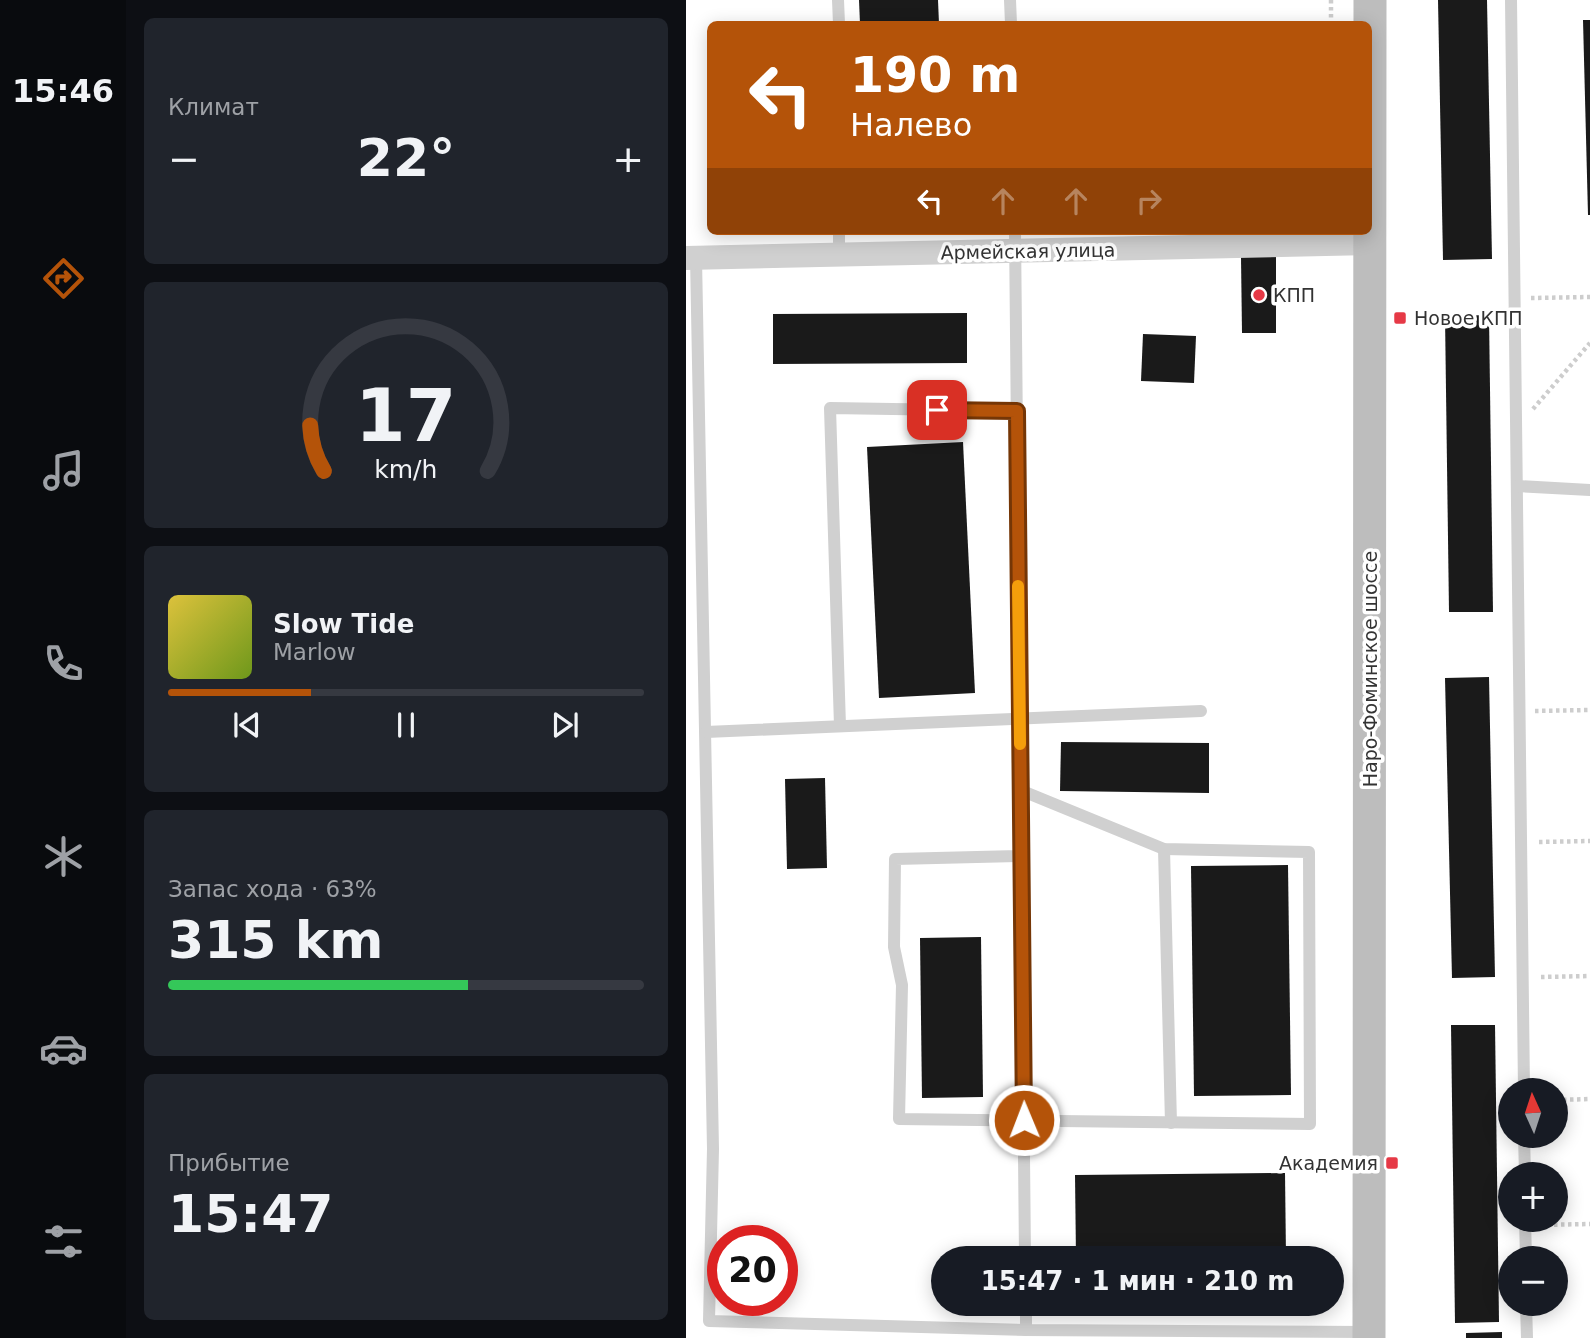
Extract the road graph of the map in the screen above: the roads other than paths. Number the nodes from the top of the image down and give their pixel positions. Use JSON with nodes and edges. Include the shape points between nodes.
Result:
{"nodes":[{"id":1,"x":838,"y":0,"type":"edge"},
{"id":2,"x":1012,"y":0,"type":"edge"},
{"id":3,"x":1370,"y":0,"type":"edge"},
{"id":4,"x":1511,"y":0,"type":"edge"},
{"id":5,"x":839,"y":21,"type":"edge"},
{"id":6,"x":1012,"y":21,"type":"edge"},
{"id":7,"x":1370,"y":21,"type":"edge"},
{"id":8,"x":1370,"y":235,"type":"edge"},
{"id":9,"x":1015,"y":238,"type":"edge"},
{"id":10,"x":839,"y":243,"type":"edge"},
{"id":11,"x":1370,"y":243,"type":"junction"},
{"id":12,"x":691,"y":258,"type":"edge"},
{"id":13,"x":1017,"y":411,"type":"junction"},
{"id":14,"x":1517,"y":486,"type":"junction"},
{"id":15,"x":1590,"y":490,"type":"edge"},
{"id":16,"x":1201,"y":711,"type":"dead end"},
{"id":17,"x":1020,"y":718,"type":"junction"},
{"id":18,"x":840,"y":726,"type":"junction"},
{"id":19,"x":706,"y":732,"type":"junction"},
{"id":20,"x":1020,"y":790,"type":"junction"},
{"id":21,"x":1164,"y":849,"type":"junction"},
{"id":22,"x":1021,"y":856,"type":"junction"},
{"id":23,"x":1524,"y":1078,"type":"edge"},
{"id":24,"x":1024,"y":1120,"type":"junction"},
{"id":25,"x":1171,"y":1123,"type":"junction"},
{"id":26,"x":1025,"y":1246,"type":"edge"},
{"id":27,"x":1026,"y":1316,"type":"edge"},
{"id":28,"x":1526,"y":1316,"type":"edge"},
{"id":29,"x":1026,"y":1330,"type":"junction"},
{"id":30,"x":1369,"y":1335,"type":"edge"},
{"id":31,"x":1527,"y":1338,"type":"edge"}],
"edges":[{"from":1,"to":5,"type":"lane"},
{"from":2,"to":6,"type":"lane"},
{"from":3,"to":7,"type":"main road","name":"Наро-Фоминское шоссе"},
{"from":4,"to":14,"type":"lane"},
{"from":8,"to":11,"type":"main road","name":"Наро-Фоминское шоссе"},
{"from":9,"to":10,"type":"street","name":"Армейская улица"},
{"from":9,"to":11,"type":"street","name":"Армейская улица"},
{"from":9,"to":13,"type":"lane"},
{"from":10,"to":12,"type":"street","name":"Армейская улица"},
{"from":11,"to":30,"type":"main road","name":"Наро-Фоминское шоссе"},
{"from":12,"to":19,"type":"lane"},
{"from":13,"to":17,"type":"lane"},
{"from":13,"to":18,"type":"lane","via":[[830,408]]},
{"from":14,"to":15,"type":"lane"},
{"from":14,"to":23,"type":"lane"},
{"from":16,"to":17,"type":"lane"},
{"from":17,"to":18,"type":"lane"},
{"from":17,"to":20,"type":"lane"},
{"from":18,"to":19,"type":"lane"},
{"from":19,"to":29,"type":"lane","via":[[713,1149],[709,1321]]},
{"from":20,"to":21,"type":"lane"},
{"from":20,"to":22,"type":"lane"},
{"from":21,"to":25,"type":"lane"},
{"from":21,"to":25,"type":"lane","via":[[1309,852],[1310,1124]]},
{"from":22,"to":24,"type":"lane"},
{"from":22,"to":24,"type":"lane","via":[[895,859],[894,947],[902,985],[899,1119]]},
{"from":24,"to":25,"type":"lane"},
{"from":24,"to":26,"type":"lane"},
{"from":27,"to":29,"type":"lane"},
{"from":28,"to":31,"type":"lane"},
{"from":29,"to":30,"type":"lane"}]}
